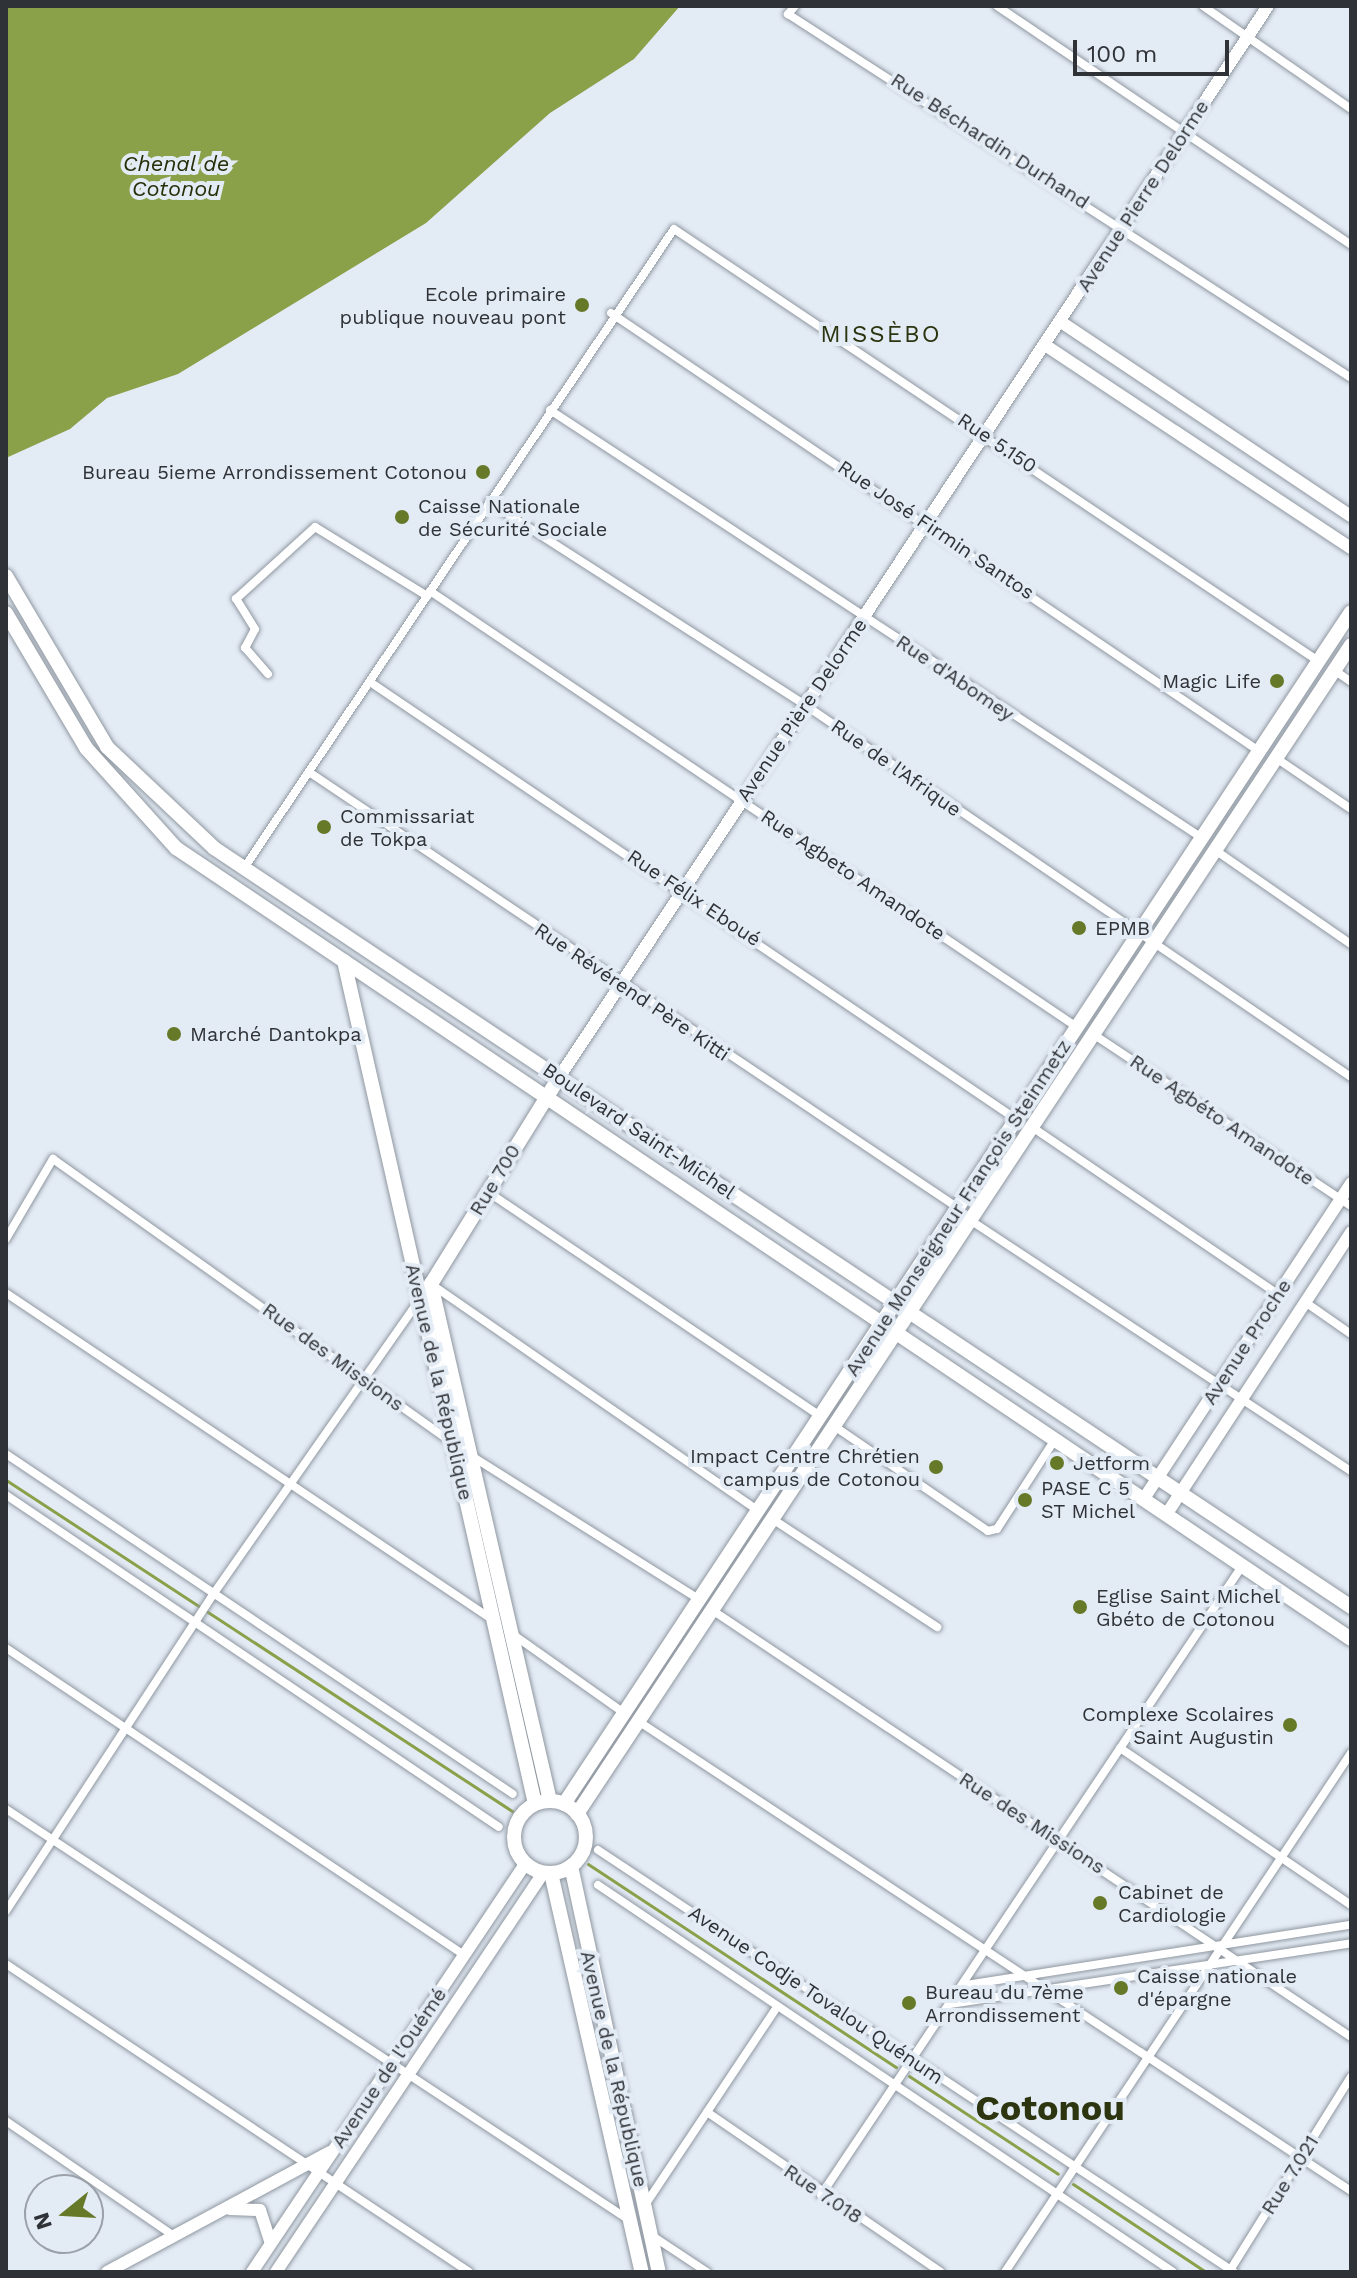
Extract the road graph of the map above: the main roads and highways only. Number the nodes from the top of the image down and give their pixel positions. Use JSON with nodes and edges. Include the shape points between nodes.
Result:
{"nodes":[{"id":1,"x":1268,"y":6,"type":"edge"},
{"id":2,"x":1061,"y":322,"type":"junction"},
{"id":3,"x":1045,"y":345,"type":"junction"},
{"id":4,"x":1351,"y":516,"type":"edge"},
{"id":5,"x":1351,"y":548,"type":"edge"},
{"id":6,"x":6,"y":576,"type":"edge"},
{"id":7,"x":1351,"y":612,"type":"edge"},
{"id":8,"x":6,"y":613,"type":"edge"},
{"id":9,"x":1351,"y":645,"type":"edge"},
{"id":10,"x":344,"y":961,"type":"junction"},
{"id":11,"x":560,"y":1076,"type":"junction"},
{"id":12,"x":544,"y":1099,"type":"junction"},
{"id":13,"x":1351,"y":1183,"type":"edge"},
{"id":14,"x":1346,"y":1203,"type":"edge"},
{"id":15,"x":1351,"y":1232,"type":"edge"},
{"id":16,"x":431,"y":1284,"type":"joint"},
{"id":17,"x":894,"y":1304,"type":"junction"},
{"id":18,"x":908,"y":1313,"type":"junction"},
{"id":19,"x":879,"y":1326,"type":"junction"},
{"id":20,"x":894,"y":1335,"type":"junction"},
{"id":21,"x":1157,"y":1478,"type":"junction"},
{"id":22,"x":1180,"y":1494,"type":"junction"},
{"id":23,"x":1143,"y":1500,"type":"junction"},
{"id":24,"x":1166,"y":1515,"type":"junction"},
{"id":25,"x":1351,"y":1607,"type":"edge"},
{"id":26,"x":1351,"y":1639,"type":"edge"},
{"id":27,"x":550,"y":1803,"type":"junction"},
{"id":28,"x":577,"y":1814,"type":"junction"},
{"id":29,"x":526,"y":1863,"type":"junction"},
{"id":30,"x":571,"y":1866,"type":"junction"},
{"id":31,"x":548,"y":1872,"type":"junction"},
{"id":32,"x":333,"y":2151,"type":"junction"},
{"id":33,"x":223,"y":2210,"type":"junction"},
{"id":34,"x":270,"y":2245,"type":"junction"},
{"id":35,"x":107,"y":2272,"type":"edge"},
{"id":36,"x":252,"y":2272,"type":"edge"},
{"id":37,"x":276,"y":2272,"type":"edge"},
{"id":38,"x":642,"y":2272,"type":"edge"},
{"id":39,"x":659,"y":2272,"type":"edge"}],
"edges":[{"from":1,"to":2,"type":"main road","name":"Avenue Pierre Delorme"},
{"from":2,"to":3,"type":"main road","name":"Avenue Pierre Delorme"},
{"from":2,"to":4,"type":"main road"},
{"from":3,"to":5,"type":"main road"},
{"from":3,"to":11,"type":"main road","name":"Avenue Pière Delorme"},
{"from":6,"to":11,"type":"main road","name":"Boulevard Saint-Michel","via":[[107,747],[179,820]]},
{"from":7,"to":17,"type":"main road","name":"Avenue Monseigneur François Steinmetz"},
{"from":8,"to":10,"type":"main road","name":"Boulevard Saint-Michel","via":[[86,748],[163,838]]},
{"from":9,"to":18,"type":"main road","name":"Avenue Monseigneur François Steinmetz"},
{"from":10,"to":12,"type":"main road","name":"Boulevard Saint-Michel"},
{"from":10,"to":27,"type":"main road","name":"Avenue de la République","via":[[493,1620]]},
{"from":11,"to":12,"type":"main road","name":"Rue 700"},
{"from":11,"to":17,"type":"main road","name":"Boulevard Saint-Michel"},
{"from":12,"to":16,"type":"main road","name":"Rue 700"},
{"from":12,"to":19,"type":"main road","name":"Boulevard Saint-Michel"},
{"from":13,"to":14,"type":"main road","name":"Avenue Proche"},
{"from":14,"to":21,"type":"main road","name":"Avenue Proche","via":[[1278,1294]]},
{"from":15,"to":22,"type":"main road","name":"Avenue Proche"},
{"from":16,"to":27,"type":"main road","name":"Avenue de la République"},
{"from":17,"to":18,"type":"main road","name":"Boulevard Saint-Michel"},
{"from":17,"to":19,"type":"main road","name":"Avenue Monseigneur François Steinmetz"},
{"from":18,"to":20,"type":"main road","name":"Avenue Monseigneur François Steinmetz"},
{"from":18,"to":21,"type":"main road","name":"Boulevard Saint-Michel"},
{"from":19,"to":20,"type":"main road","name":"Boulevard Saint-Michel"},
{"from":19,"to":27,"type":"main road","name":"Avenue Monseigneur François Steinmetz","via":[[624,1713]]},
{"from":20,"to":23,"type":"main road","name":"Boulevard Saint-Michel"},
{"from":20,"to":28,"type":"main road","name":"Avenue Monseigneur François Steinmetz"},
{"from":21,"to":22,"type":"main road","name":"Boulevard Saint-Michel"},
{"from":21,"to":23,"type":"main road","name":"Avenue Proche"},
{"from":22,"to":24,"type":"main road","name":"Avenue Proche"},
{"from":22,"to":25,"type":"main road","name":"Boulevard Saint-Michel"},
{"from":23,"to":24,"type":"main road","name":"Boulevard Saint-Michel"},
{"from":24,"to":26,"type":"main road","name":"Boulevard Saint-Michel"},
{"from":27,"to":28,"type":"main road"},
{"from":27,"to":29,"type":"main road","via":[[515,1831]]},
{"from":28,"to":30,"type":"main road","via":[[585,1843]]},
{"from":29,"to":31,"type":"main road"},
{"from":29,"to":32,"type":"main road","name":"Avenue de l'Ouémé"},
{"from":30,"to":31,"type":"main road"},
{"from":30,"to":39,"type":"main road","name":"Avenue de la République"},
{"from":31,"to":37,"type":"main road","name":"Avenue de l'Ouémé"},
{"from":31,"to":38,"type":"main road","name":"Avenue de la République"},
{"from":32,"to":33,"type":"main road"},
{"from":32,"to":34,"type":"main road","name":"Avenue de l'Ouémé"},
{"from":33,"to":34,"type":"main road","via":[[260,2210],[272,2227]]},
{"from":33,"to":35,"type":"main road"},
{"from":34,"to":36,"type":"main road","name":"Avenue de l'Ouémé"}]}
